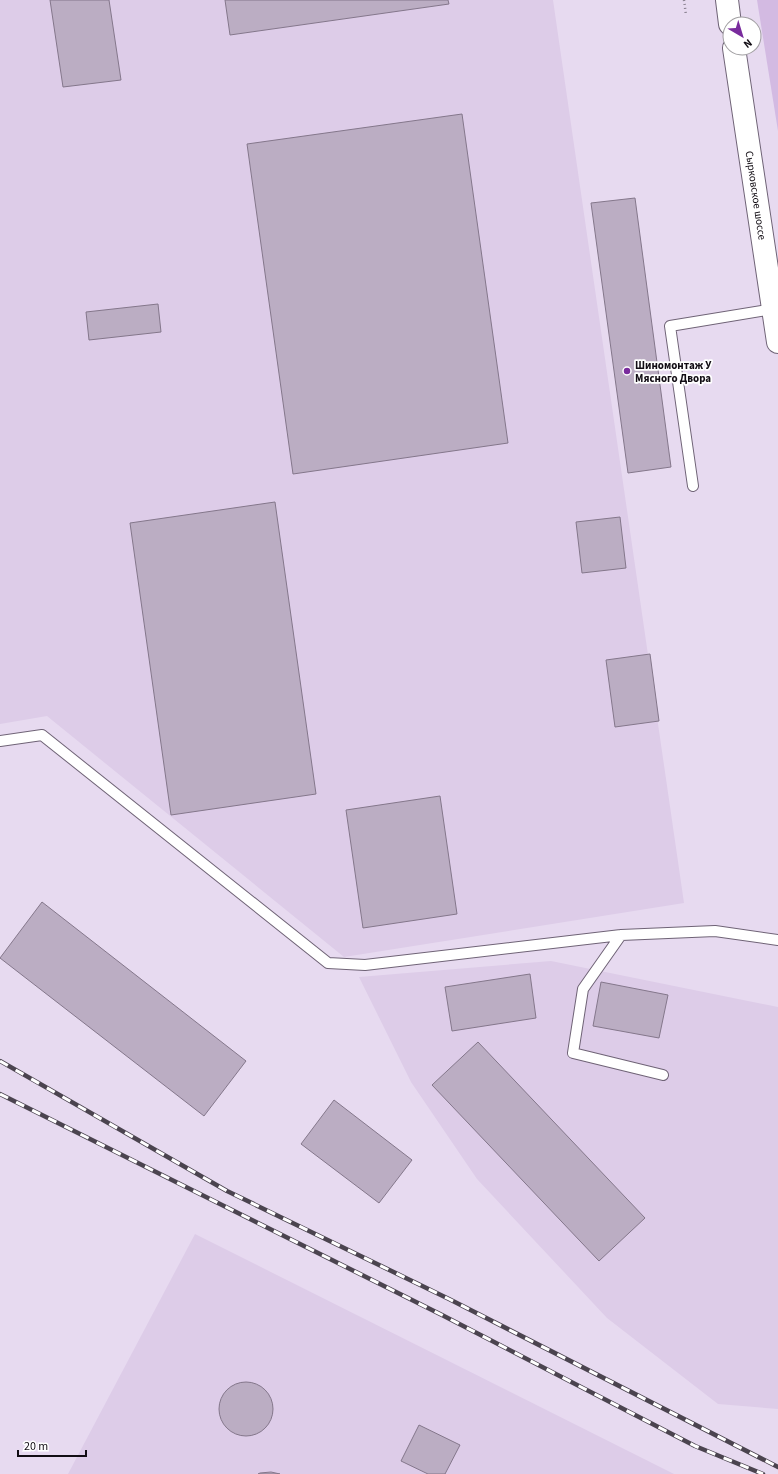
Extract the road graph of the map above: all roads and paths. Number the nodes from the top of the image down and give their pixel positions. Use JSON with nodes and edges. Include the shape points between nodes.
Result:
{"nodes":[{"id":1,"x":684,"y":0,"type":"edge"},
{"id":2,"x":727,"y":0,"type":"edge"},
{"id":3,"x":686,"y":15,"type":"dead end"},
{"id":4,"x":729,"y":16,"type":"edge"},
{"id":5,"x":735,"y":56,"type":"edge"},
{"id":6,"x":773,"y":309,"type":"junction"},
{"id":7,"x":778,"y":342,"type":"edge"},
{"id":8,"x":692,"y":486,"type":"dead end"},
{"id":9,"x":0,"y":741,"type":"edge"},
{"id":10,"x":620,"y":935,"type":"junction"},
{"id":11,"x":778,"y":940,"type":"edge"},
{"id":12,"x":663,"y":1075,"type":"dead end"}],
"edges":[{"from":1,"to":3,"type":"path"},
{"from":2,"to":4,"type":"main road"},
{"from":5,"to":6,"type":"main road","name":"Сырковское шоссе"},
{"from":6,"to":7,"type":"main road","name":"Сырковское шоссе"},
{"from":6,"to":8,"type":"lane","via":[[670,326]]},
{"from":9,"to":10,"type":"lane","via":[[42,735],[328,963],[365,965]]},
{"from":10,"to":11,"type":"lane","via":[[715,931]]},
{"from":10,"to":12,"type":"lane","via":[[583,990],[573,1053]]}]}
